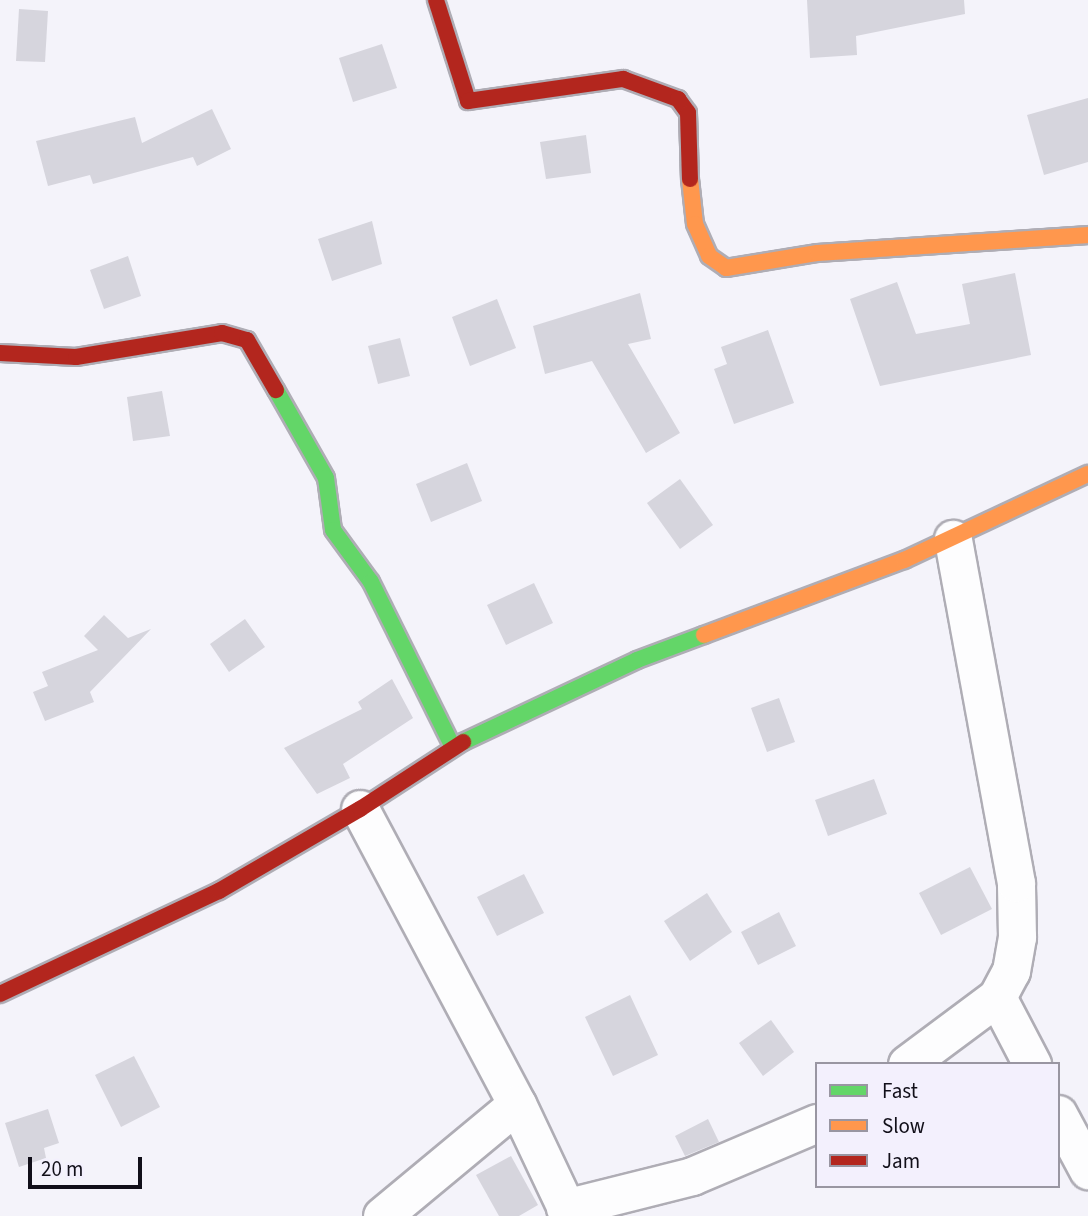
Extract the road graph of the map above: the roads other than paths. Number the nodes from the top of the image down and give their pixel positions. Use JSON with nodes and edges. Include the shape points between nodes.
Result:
{"nodes":[{"id":1,"x":436,"y":0,"type":"edge"},
{"id":2,"x":1088,"y":235,"type":"edge"},
{"id":3,"x":0,"y":353,"type":"edge"},
{"id":4,"x":1088,"y":474,"type":"edge"},
{"id":5,"x":953,"y":539,"type":"junction"},
{"id":6,"x":453,"y":747,"type":"junction"},
{"id":7,"x":360,"y":809,"type":"junction"},
{"id":8,"x":0,"y":994,"type":"edge"},
{"id":9,"x":997,"y":997,"type":"junction"},
{"id":10,"x":910,"y":1062,"type":"edge"},
{"id":11,"x":1031,"y":1062,"type":"edge"},
{"id":12,"x":517,"y":1104,"type":"junction"},
{"id":13,"x":1060,"y":1118,"type":"edge"},
{"id":14,"x":815,"y":1124,"type":"edge"},
{"id":15,"x":1088,"y":1170,"type":"edge"},
{"id":16,"x":568,"y":1212,"type":"edge"},
{"id":17,"x":382,"y":1216,"type":"edge"}],
"edges":[{"from":1,"to":2,"type":"street","via":[[468,101],[623,79],[678,99],[688,113],[687,157],[695,224],[709,256],[726,268],[818,253]]},
{"from":3,"to":6,"type":"street","via":[[76,357],[222,334],[247,340],[326,478],[333,530],[371,582]]},
{"from":4,"to":5,"type":"street"},
{"from":5,"to":6,"type":"street","via":[[637,660]]},
{"from":5,"to":9,"type":"street","via":[[1016,883],[1017,937],[1011,971]]},
{"from":6,"to":7,"type":"street"},
{"from":7,"to":8,"type":"street","via":[[219,891]]},
{"from":7,"to":12,"type":"street"},
{"from":9,"to":10,"type":"street"},
{"from":9,"to":11,"type":"street"},
{"from":12,"to":16,"type":"street"},
{"from":12,"to":17,"type":"street"},
{"from":13,"to":15,"type":"street"},
{"from":14,"to":16,"type":"street","via":[[692,1176]]}]}
